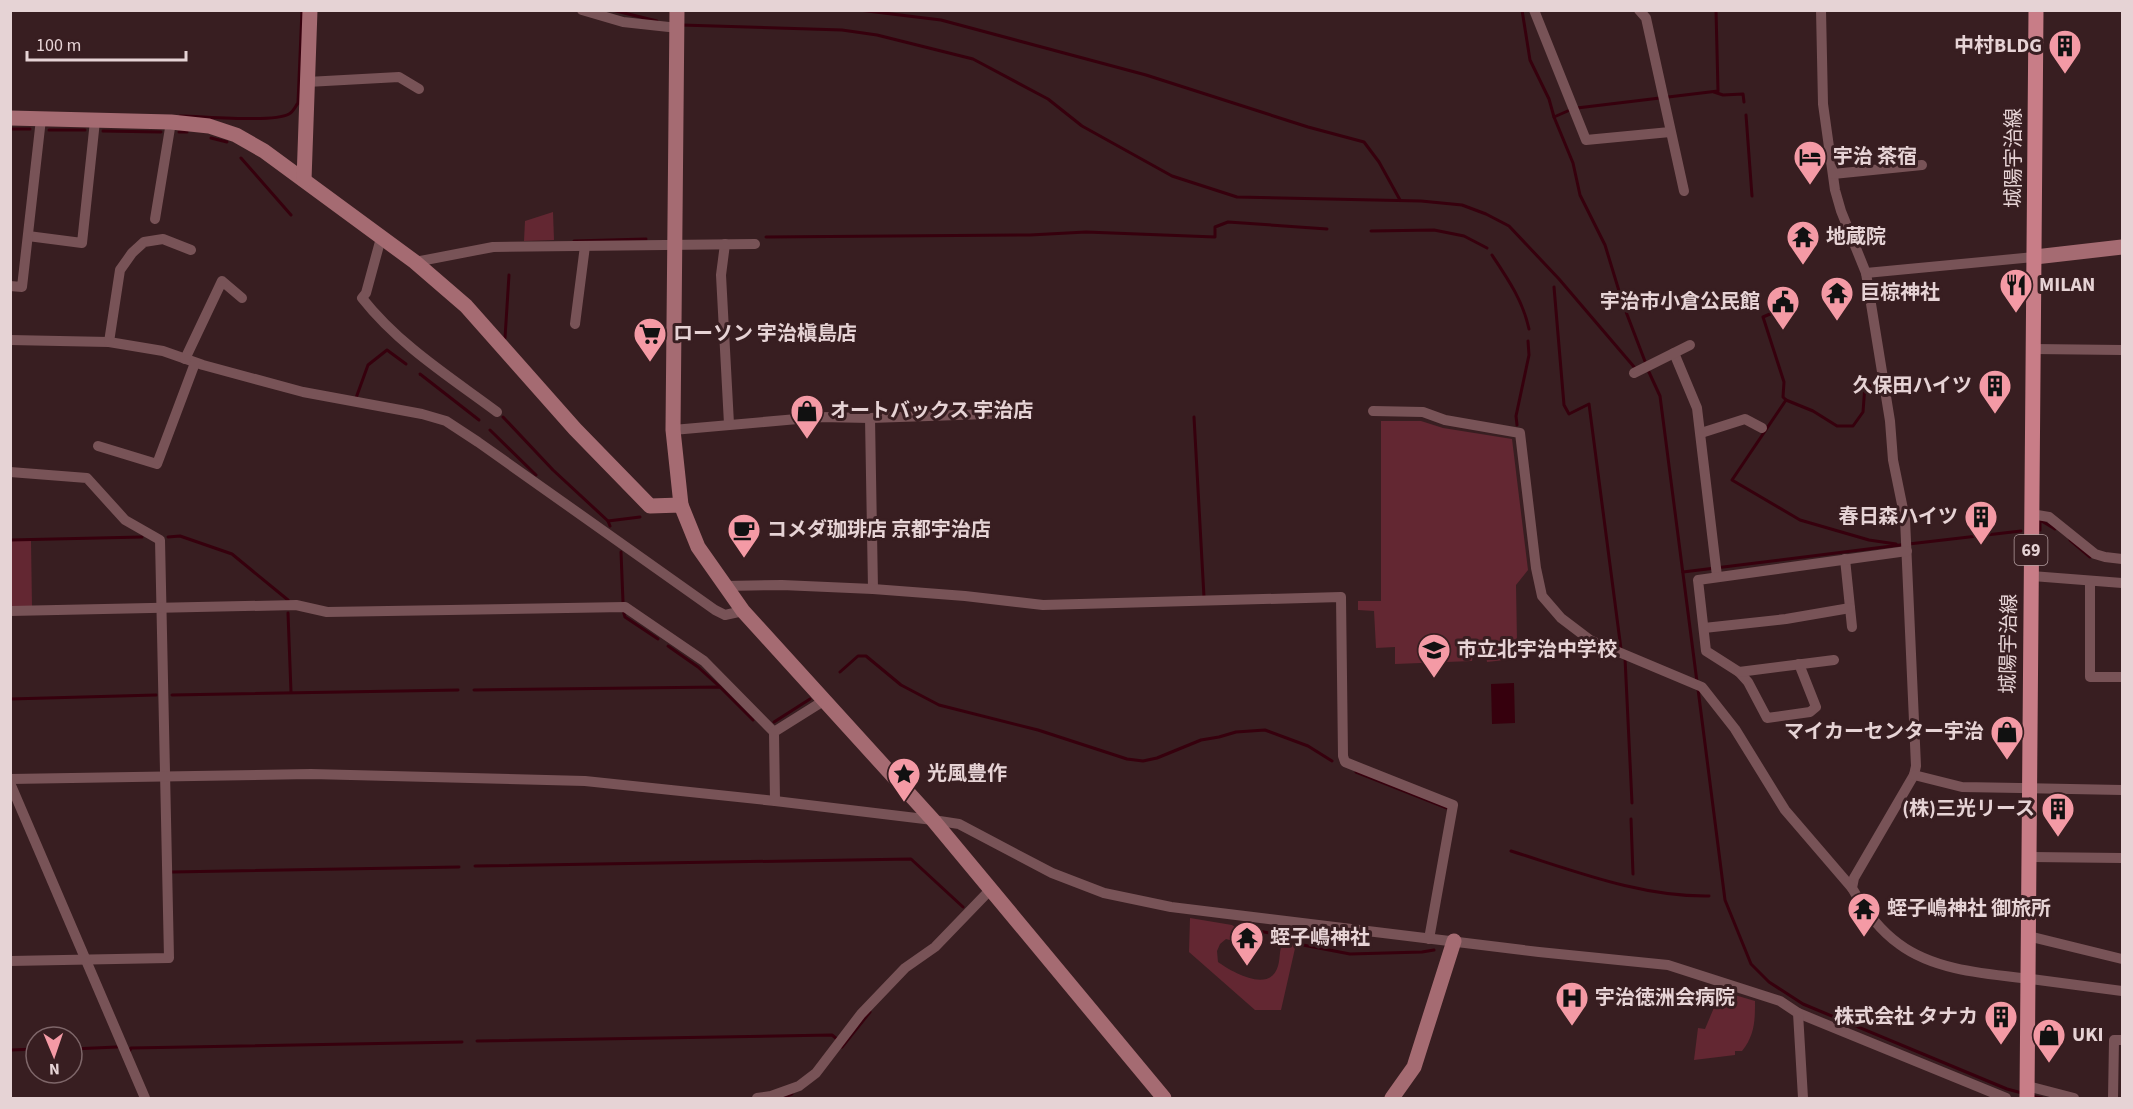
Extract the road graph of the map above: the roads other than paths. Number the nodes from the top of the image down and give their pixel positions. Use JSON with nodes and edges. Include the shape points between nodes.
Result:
{"nodes":[{"id":1,"x":310,"y":10,"type":"edge"},
{"id":2,"x":582,"y":10,"type":"edge"},
{"id":3,"x":677,"y":10,"type":"edge"},
{"id":4,"x":1534,"y":10,"type":"edge"},
{"id":5,"x":1639,"y":10,"type":"edge"},
{"id":6,"x":1821,"y":10,"type":"edge"},
{"id":7,"x":2036,"y":10,"type":"edge"},
{"id":8,"x":678,"y":28,"type":"junction"},
{"id":9,"x":307,"y":82,"type":"junction"},
{"id":10,"x":419,"y":89,"type":"dead end"},
{"id":11,"x":10,"y":118,"type":"edge"},
{"id":12,"x":41,"y":119,"type":"junction"},
{"id":13,"x":95,"y":121,"type":"junction"},
{"id":14,"x":171,"y":122,"type":"junction"},
{"id":15,"x":1670,"y":132,"type":"junction"},
{"id":16,"x":1922,"y":165,"type":"dead end"},
{"id":17,"x":1833,"y":174,"type":"junction"},
{"id":18,"x":304,"y":180,"type":"junction"},
{"id":19,"x":1684,"y":191,"type":"dead end"},
{"id":20,"x":155,"y":219,"type":"dead end"},
{"id":21,"x":28,"y":236,"type":"junction"},
{"id":22,"x":381,"y":238,"type":"junction"},
{"id":23,"x":725,"y":244,"type":"junction"},
{"id":24,"x":755,"y":244,"type":"dead end"},
{"id":25,"x":675,"y":245,"type":"junction"},
{"id":26,"x":585,"y":246,"type":"junction"},
{"id":27,"x":2122,"y":247,"type":"edge"},
{"id":28,"x":191,"y":249,"type":"dead end"},
{"id":29,"x":2035,"y":257,"type":"junction"},
{"id":30,"x":415,"y":262,"type":"junction"},
{"id":31,"x":1866,"y":273,"type":"junction"},
{"id":32,"x":10,"y":286,"type":"edge"},
{"id":33,"x":242,"y":298,"type":"dead end"},
{"id":34,"x":575,"y":324,"type":"dead end"},
{"id":35,"x":10,"y":340,"type":"edge"},
{"id":36,"x":109,"y":342,"type":"junction"},
{"id":37,"x":1690,"y":345,"type":"dead end"},
{"id":38,"x":2034,"y":349,"type":"junction"},
{"id":39,"x":2122,"y":350,"type":"edge"},
{"id":40,"x":1674,"y":353,"type":"junction"},
{"id":41,"x":190,"y":361,"type":"junction"},
{"id":42,"x":1634,"y":374,"type":"dead end"},
{"id":43,"x":1373,"y":411,"type":"dead end"},
{"id":44,"x":497,"y":412,"type":"dead end"},
{"id":45,"x":1017,"y":414,"type":"dead end"},
{"id":46,"x":870,"y":418,"type":"junction"},
{"id":47,"x":729,"y":424,"type":"junction"},
{"id":48,"x":1762,"y":428,"type":"dead end"},
{"id":49,"x":673,"y":430,"type":"junction"},
{"id":50,"x":1701,"y":433,"type":"junction"},
{"id":51,"x":98,"y":446,"type":"dead end"},
{"id":52,"x":10,"y":472,"type":"edge"},
{"id":53,"x":681,"y":505,"type":"junction"},
{"id":54,"x":2031,"y":514,"type":"junction"},
{"id":55,"x":1906,"y":547,"type":"junction"},
{"id":56,"x":1845,"y":559,"type":"junction"},
{"id":57,"x":2122,"y":559,"type":"edge"},
{"id":58,"x":1717,"y":576,"type":"junction"},
{"id":59,"x":2031,"y":576,"type":"junction"},
{"id":60,"x":2090,"y":581,"type":"junction"},
{"id":61,"x":2122,"y":584,"type":"edge"},
{"id":62,"x":725,"y":586,"type":"junction"},
{"id":63,"x":873,"y":589,"type":"junction"},
{"id":64,"x":162,"y":608,"type":"junction"},
{"id":65,"x":1850,"y":608,"type":"junction"},
{"id":66,"x":10,"y":611,"type":"edge"},
{"id":67,"x":743,"y":611,"type":"junction"},
{"id":68,"x":1852,"y":627,"type":"dead end"},
{"id":69,"x":1704,"y":628,"type":"junction"},
{"id":70,"x":1834,"y":660,"type":"dead end"},
{"id":71,"x":1799,"y":664,"type":"junction"},
{"id":72,"x":1739,"y":672,"type":"junction"},
{"id":73,"x":2122,"y":677,"type":"edge"},
{"id":74,"x":825,"y":700,"type":"junction"},
{"id":75,"x":774,"y":732,"type":"junction"},
{"id":76,"x":1914,"y":775,"type":"junction"},
{"id":77,"x":166,"y":776,"type":"junction"},
{"id":78,"x":10,"y":781,"type":"edge"},
{"id":79,"x":2028,"y":789,"type":"junction"},
{"id":80,"x":2122,"y":790,"type":"edge"},
{"id":81,"x":775,"y":801,"type":"junction"},
{"id":82,"x":933,"y":820,"type":"junction"},
{"id":83,"x":2028,"y":857,"type":"junction"},
{"id":84,"x":2122,"y":858,"type":"edge"},
{"id":85,"x":1852,"y":888,"type":"junction"},
{"id":86,"x":990,"y":890,"type":"junction"},
{"id":87,"x":2028,"y":936,"type":"junction"},
{"id":88,"x":1429,"y":939,"type":"junction"},
{"id":89,"x":1454,"y":941,"type":"junction"},
{"id":90,"x":2122,"y":959,"type":"edge"},
{"id":91,"x":87,"y":960,"type":"junction"},
{"id":92,"x":10,"y":962,"type":"edge"},
{"id":93,"x":2028,"y":979,"type":"junction"},
{"id":94,"x":2122,"y":991,"type":"edge"},
{"id":95,"x":1798,"y":1013,"type":"junction"},
{"id":96,"x":2122,"y":1040,"type":"edge"},
{"id":97,"x":2118,"y":1087,"type":"edge"},
{"id":98,"x":2026,"y":1092,"type":"edge"},
{"id":99,"x":146,"y":1098,"type":"edge"},
{"id":100,"x":757,"y":1098,"type":"edge"},
{"id":101,"x":1164,"y":1098,"type":"edge"},
{"id":102,"x":1392,"y":1098,"type":"edge"},
{"id":103,"x":1803,"y":1098,"type":"edge"},
{"id":104,"x":2006,"y":1098,"type":"edge"},
{"id":105,"x":2074,"y":1098,"type":"edge"},
{"id":106,"x":2114,"y":1098,"type":"edge"}],
"edges":[{"from":1,"to":9,"type":"street"},
{"from":2,"to":8,"type":"street","via":[[624,21]]},
{"from":3,"to":8,"type":"street"},
{"from":4,"to":15,"type":"street","via":[[1586,140]]},
{"from":5,"to":15,"type":"street","via":[[1646,18]]},
{"from":6,"to":17,"type":"street","via":[[1823,104]]},
{"from":7,"to":29,"type":"main road","name":"城陽宇治線","number":"69"},
{"from":8,"to":25,"type":"street"},
{"from":9,"to":10,"type":"street","via":[[399,77]]},
{"from":9,"to":18,"type":"street"},
{"from":11,"to":12,"type":"street"},
{"from":12,"to":13,"type":"street"},
{"from":12,"to":21,"type":"street"},
{"from":13,"to":14,"type":"street"},
{"from":13,"to":21,"type":"street","via":[[82,243]]},
{"from":14,"to":18,"type":"street","via":[[209,126],[236,135]]},
{"from":14,"to":20,"type":"street"},
{"from":15,"to":19,"type":"street"},
{"from":16,"to":17,"type":"street"},
{"from":17,"to":31,"type":"street","via":[[1840,211]]},
{"from":18,"to":22,"type":"street"},
{"from":21,"to":32,"type":"street","via":[[22,287]]},
{"from":22,"to":30,"type":"street"},
{"from":22,"to":44,"type":"street","via":[[362,298],[411,349]]},
{"from":23,"to":24,"type":"street"},
{"from":23,"to":25,"type":"street"},
{"from":23,"to":47,"type":"street","via":[[721,275]]},
{"from":25,"to":26,"type":"street"},
{"from":25,"to":49,"type":"street"},
{"from":26,"to":30,"type":"street","via":[[493,247]]},
{"from":26,"to":34,"type":"street"},
{"from":27,"to":29,"type":"street"},
{"from":28,"to":36,"type":"street","via":[[163,239],[144,242],[132,253],[120,270]]},
{"from":29,"to":31,"type":"street"},
{"from":29,"to":38,"type":"main road","name":"城陽宇治線","number":"69"},
{"from":30,"to":53,"type":"street","via":[[466,306],[575,429],[650,506]]},
{"from":31,"to":55,"type":"street"},
{"from":33,"to":41,"type":"street","via":[[222,281]]},
{"from":35,"to":36,"type":"street"},
{"from":36,"to":41,"type":"street","via":[[163,351]]},
{"from":37,"to":40,"type":"street"},
{"from":38,"to":39,"type":"street"},
{"from":38,"to":54,"type":"main road","name":"城陽宇治線","number":"69"},
{"from":40,"to":42,"type":"street"},
{"from":40,"to":50,"type":"street","via":[[1697,408]]},
{"from":41,"to":51,"type":"street","via":[[157,464]]},
{"from":41,"to":67,"type":"street","via":[[303,392],[446,421],[716,610],[725,615]]},
{"from":43,"to":85,"type":"street","via":[[1423,412],[1445,420],[1520,433],[1542,596],[1561,618],[1590,640],[1697,685],[1735,729],[1785,810]]},
{"from":45,"to":46,"type":"street"},
{"from":46,"to":47,"type":"street","via":[[820,417]]},
{"from":46,"to":63,"type":"street"},
{"from":47,"to":49,"type":"street"},
{"from":48,"to":50,"type":"street","via":[[1745,418]]},
{"from":49,"to":53,"type":"street"},
{"from":50,"to":58,"type":"street"},
{"from":52,"to":64,"type":"street","via":[[87,478],[125,520],[160,540]]},
{"from":53,"to":62,"type":"street","via":[[698,547]]},
{"from":54,"to":57,"type":"street","via":[[2049,517],[2095,554]]},
{"from":54,"to":59,"type":"main road","name":"城陽宇治線","number":"69"},
{"from":55,"to":56,"type":"street"},
{"from":55,"to":76,"type":"street"},
{"from":56,"to":58,"type":"street"},
{"from":56,"to":65,"type":"street"},
{"from":58,"to":69,"type":"street","via":[[1698,580]]},
{"from":59,"to":60,"type":"street"},
{"from":59,"to":79,"type":"main road","name":"城陽宇治線","number":"69"},
{"from":60,"to":61,"type":"street"},
{"from":60,"to":73,"type":"street","via":[[2090,677]]},
{"from":62,"to":63,"type":"street"},
{"from":62,"to":67,"type":"street"},
{"from":63,"to":88,"type":"street","via":[[1043,605],[1341,597],[1345,762],[1453,805]]},
{"from":64,"to":66,"type":"street"},
{"from":64,"to":75,"type":"street","via":[[296,605],[327,612],[625,608],[704,661]]},
{"from":64,"to":77,"type":"street"},
{"from":65,"to":68,"type":"street"},
{"from":65,"to":69,"type":"street"},
{"from":67,"to":74,"type":"street"},
{"from":69,"to":72,"type":"street","via":[[1706,651]]},
{"from":70,"to":71,"type":"street"},
{"from":71,"to":72,"type":"street"},
{"from":71,"to":72,"type":"street","via":[[1816,707],[1810,712],[1767,718]]},
{"from":74,"to":75,"type":"street"},
{"from":74,"to":82,"type":"street"},
{"from":75,"to":81,"type":"street"},
{"from":76,"to":79,"type":"street","via":[[1962,787]]},
{"from":76,"to":85,"type":"street","via":[[1854,878]]},
{"from":77,"to":78,"type":"street"},
{"from":77,"to":81,"type":"street","via":[[310,774],[585,782]]},
{"from":77,"to":91,"type":"street","via":[[169,958]]},
{"from":78,"to":91,"type":"street"},
{"from":79,"to":80,"type":"street"},
{"from":79,"to":83,"type":"main road","name":"城陽宇治線","number":"69"},
{"from":81,"to":82,"type":"street"},
{"from":82,"to":86,"type":"street"},
{"from":82,"to":88,"type":"street","via":[[959,824],[1052,873],[1104,893],[1171,907]]},
{"from":83,"to":84,"type":"street"},
{"from":83,"to":87,"type":"main road","name":"城陽宇治線","number":"69"},
{"from":85,"to":93,"type":"street","via":[[1872,920],[1915,954],[1972,972]]},
{"from":86,"to":100,"type":"street","via":[[861,1014],[816,1073],[799,1086]]},
{"from":86,"to":101,"type":"street"},
{"from":87,"to":90,"type":"street"},
{"from":87,"to":93,"type":"main road","name":"城陽宇治線","number":"69"},
{"from":88,"to":89,"type":"street"},
{"from":89,"to":95,"type":"street","via":[[1668,965],[1780,1001]]},
{"from":89,"to":102,"type":"street","via":[[1414,1067]]},
{"from":91,"to":92,"type":"street"},
{"from":91,"to":99,"type":"street"},
{"from":93,"to":94,"type":"street"},
{"from":93,"to":98,"type":"main road","name":"城陽宇治線","number":"69"},
{"from":95,"to":103,"type":"street"},
{"from":95,"to":104,"type":"street"},
{"from":96,"to":97,"type":"street","via":[[2114,1040]]},
{"from":97,"to":106,"type":"street"},
{"from":98,"to":105,"type":"street"}]}
